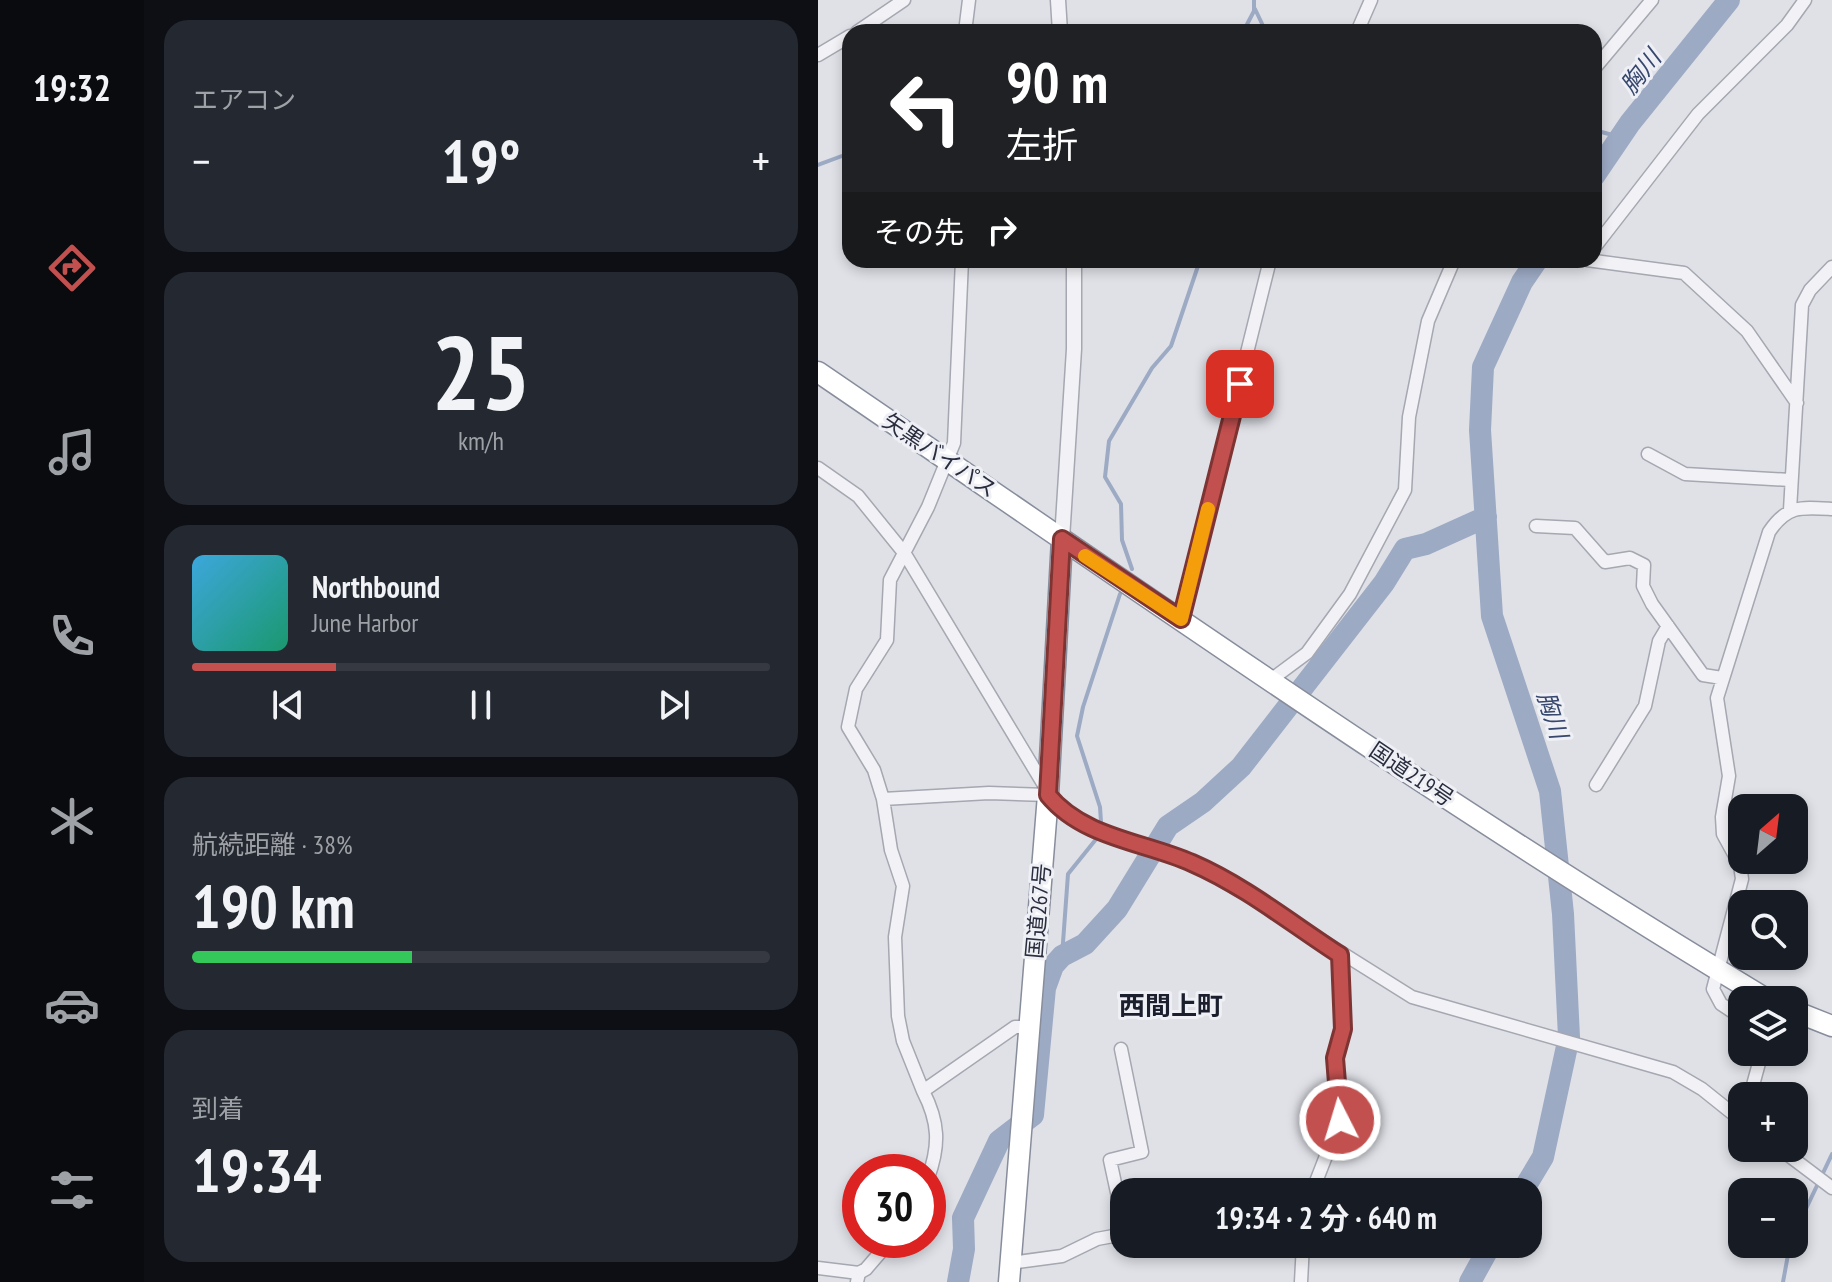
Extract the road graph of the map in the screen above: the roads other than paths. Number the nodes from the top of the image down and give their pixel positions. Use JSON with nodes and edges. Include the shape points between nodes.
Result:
{"nodes":[{"id":1,"x":904,"y":0,"type":"edge"},
{"id":2,"x":969,"y":0,"type":"edge"},
{"id":3,"x":1058,"y":0,"type":"edge"},
{"id":4,"x":1371,"y":0,"type":"edge"},
{"id":5,"x":1652,"y":0,"type":"edge"},
{"id":6,"x":1805,"y":0,"type":"edge"},
{"id":7,"x":869,"y":24,"type":"edge"},
{"id":8,"x":966,"y":24,"type":"edge"},
{"id":9,"x":1060,"y":24,"type":"edge"},
{"id":10,"x":1360,"y":24,"type":"edge"},
{"id":11,"x":842,"y":41,"type":"edge"},
{"id":12,"x":818,"y":55,"type":"edge"},
{"id":13,"x":1602,"y":59,"type":"edge"},
{"id":14,"x":1602,"y":238,"type":"edge"},
{"id":15,"x":1602,"y":262,"type":"edge"},
{"id":16,"x":1832,"y":267,"type":"edge"},
{"id":17,"x":962,"y":268,"type":"edge"},
{"id":18,"x":1074,"y":268,"type":"edge"},
{"id":19,"x":1268,"y":268,"type":"edge"},
{"id":20,"x":1451,"y":268,"type":"edge"},
{"id":21,"x":818,"y":372,"type":"edge"},
{"id":22,"x":1797,"y":403,"type":"junction"},
{"id":23,"x":1648,"y":454,"type":"dead end"},
{"id":24,"x":947,"y":460,"type":"junction"},
{"id":25,"x":818,"y":468,"type":"edge"},
{"id":26,"x":1790,"y":480,"type":"junction"},
{"id":27,"x":1832,"y":509,"type":"edge"},
{"id":28,"x":1790,"y":510,"type":"junction"},
{"id":29,"x":1536,"y":526,"type":"dead end"},
{"id":30,"x":1062,"y":539,"type":"junction"},
{"id":31,"x":905,"y":554,"type":"junction"},
{"id":32,"x":1181,"y":619,"type":"junction"},
{"id":33,"x":1668,"y":626,"type":"junction"},
{"id":34,"x":1722,"y":678,"type":"junction"},
{"id":35,"x":1278,"y":683,"type":"junction"},
{"id":36,"x":1596,"y":785,"type":"dead end"},
{"id":37,"x":1048,"y":795,"type":"junction"},
{"id":38,"x":883,"y":799,"type":"junction"},
{"id":39,"x":1340,"y":955,"type":"junction"},
{"id":40,"x":1717,"y":969,"type":"junction"},
{"id":41,"x":1745,"y":986,"type":"edge"},
{"id":42,"x":1728,"y":1007,"type":"edge"},
{"id":43,"x":1808,"y":1017,"type":"edge"},
{"id":44,"x":1832,"y":1026,"type":"edge"},
{"id":45,"x":1027,"y":1027,"type":"junction"},
{"id":46,"x":1121,"y":1049,"type":"dead end"},
{"id":47,"x":923,"y":1091,"type":"junction"},
{"id":48,"x":1728,"y":1109,"type":"edge"},
{"id":49,"x":936,"y":1154,"type":"edge"},
{"id":50,"x":1798,"y":1162,"type":"edge"},
{"id":51,"x":1114,"y":1178,"type":"edge"},
{"id":52,"x":1317,"y":1178,"type":"edge"},
{"id":53,"x":1832,"y":1188,"type":"edge"},
{"id":54,"x":1110,"y":1237,"type":"edge"},
{"id":55,"x":875,"y":1258,"type":"edge"},
{"id":56,"x":1302,"y":1258,"type":"edge"},
{"id":57,"x":818,"y":1268,"type":"edge"},
{"id":58,"x":1009,"y":1272,"type":"edge"},
{"id":59,"x":858,"y":1278,"type":"edge"},
{"id":60,"x":1301,"y":1282,"type":"edge"}],
"edges":[{"from":1,"to":7,"type":"street"},
{"from":2,"to":8,"type":"street"},
{"from":3,"to":9,"type":"street"},
{"from":4,"to":10,"type":"street"},
{"from":5,"to":13,"type":"street"},
{"from":6,"to":14,"type":"street","via":[[1698,114]]},
{"from":11,"to":12,"type":"street"},
{"from":15,"to":22,"type":"street","via":[[1684,273],[1747,331]]},
{"from":16,"to":22,"type":"street","via":[[1802,305]]},
{"from":17,"to":24,"type":"street","via":[[956,425]]},
{"from":18,"to":30,"type":"street"},
{"from":19,"to":32,"type":"street"},
{"from":20,"to":35,"type":"street","via":[[1428,321],[1409,417],[1405,490],[1350,594]]},
{"from":21,"to":24,"type":"highway","name":"矢黒バイパス"},
{"from":22,"to":26,"type":"street"},
{"from":23,"to":26,"type":"street","via":[[1685,474]]},
{"from":24,"to":30,"type":"highway","name":"矢黒バイパス"},
{"from":24,"to":31,"type":"street"},
{"from":25,"to":31,"type":"street","via":[[858,496]]},
{"from":26,"to":28,"type":"street"},
{"from":27,"to":28,"type":"street"},
{"from":28,"to":34,"type":"street","via":[[1769,532]]},
{"from":29,"to":33,"type":"street","via":[[1575,528],[1605,562],[1630,558],[1644,565],[1643,586]]},
{"from":30,"to":32,"type":"highway","name":"国道219号"},
{"from":30,"to":37,"type":"highway","name":"国道267号"},
{"from":31,"to":37,"type":"street"},
{"from":31,"to":38,"type":"street","via":[[890,580],[887,640],[856,689],[848,727],[874,770]]},
{"from":32,"to":35,"type":"highway","name":"国道219号"},
{"from":33,"to":34,"type":"street","via":[[1703,675]]},
{"from":33,"to":36,"type":"street","via":[[1659,641],[1645,706]]},
{"from":34,"to":40,"type":"street","via":[[1717,698],[1729,776],[1723,834],[1742,879]]},
{"from":35,"to":40,"type":"highway","name":"国道219号"},
{"from":37,"to":38,"type":"street"},
{"from":37,"to":39,"type":"street","via":[[1100,830],[1224,879]]},
{"from":37,"to":45,"type":"highway","name":"国道267号"},
{"from":38,"to":47,"type":"street","via":[[884,825],[903,886],[895,937],[898,1016]]},
{"from":39,"to":48,"type":"street","via":[[1412,997],[1673,1072]]},
{"from":39,"to":52,"type":"street","via":[[1343,1029],[1335,1058],[1340,1120]]},
{"from":40,"to":41,"type":"highway","name":"国道219号"},
{"from":40,"to":42,"type":"street","via":[[1714,996]]},
{"from":43,"to":44,"type":"highway"},
{"from":45,"to":47,"type":"street","via":[[1015,1027]]},
{"from":45,"to":58,"type":"highway","name":"国道267号"},
{"from":46,"to":51,"type":"street","via":[[1142,1152],[1110,1160]]},
{"from":47,"to":49,"type":"street","via":[[938,1133]]},
{"from":50,"to":53,"type":"street"},
{"from":54,"to":58,"type":"street"},
{"from":55,"to":59,"type":"street"},
{"from":56,"to":60,"type":"street"},
{"from":57,"to":59,"type":"street","via":[[835,1267]]}]}
